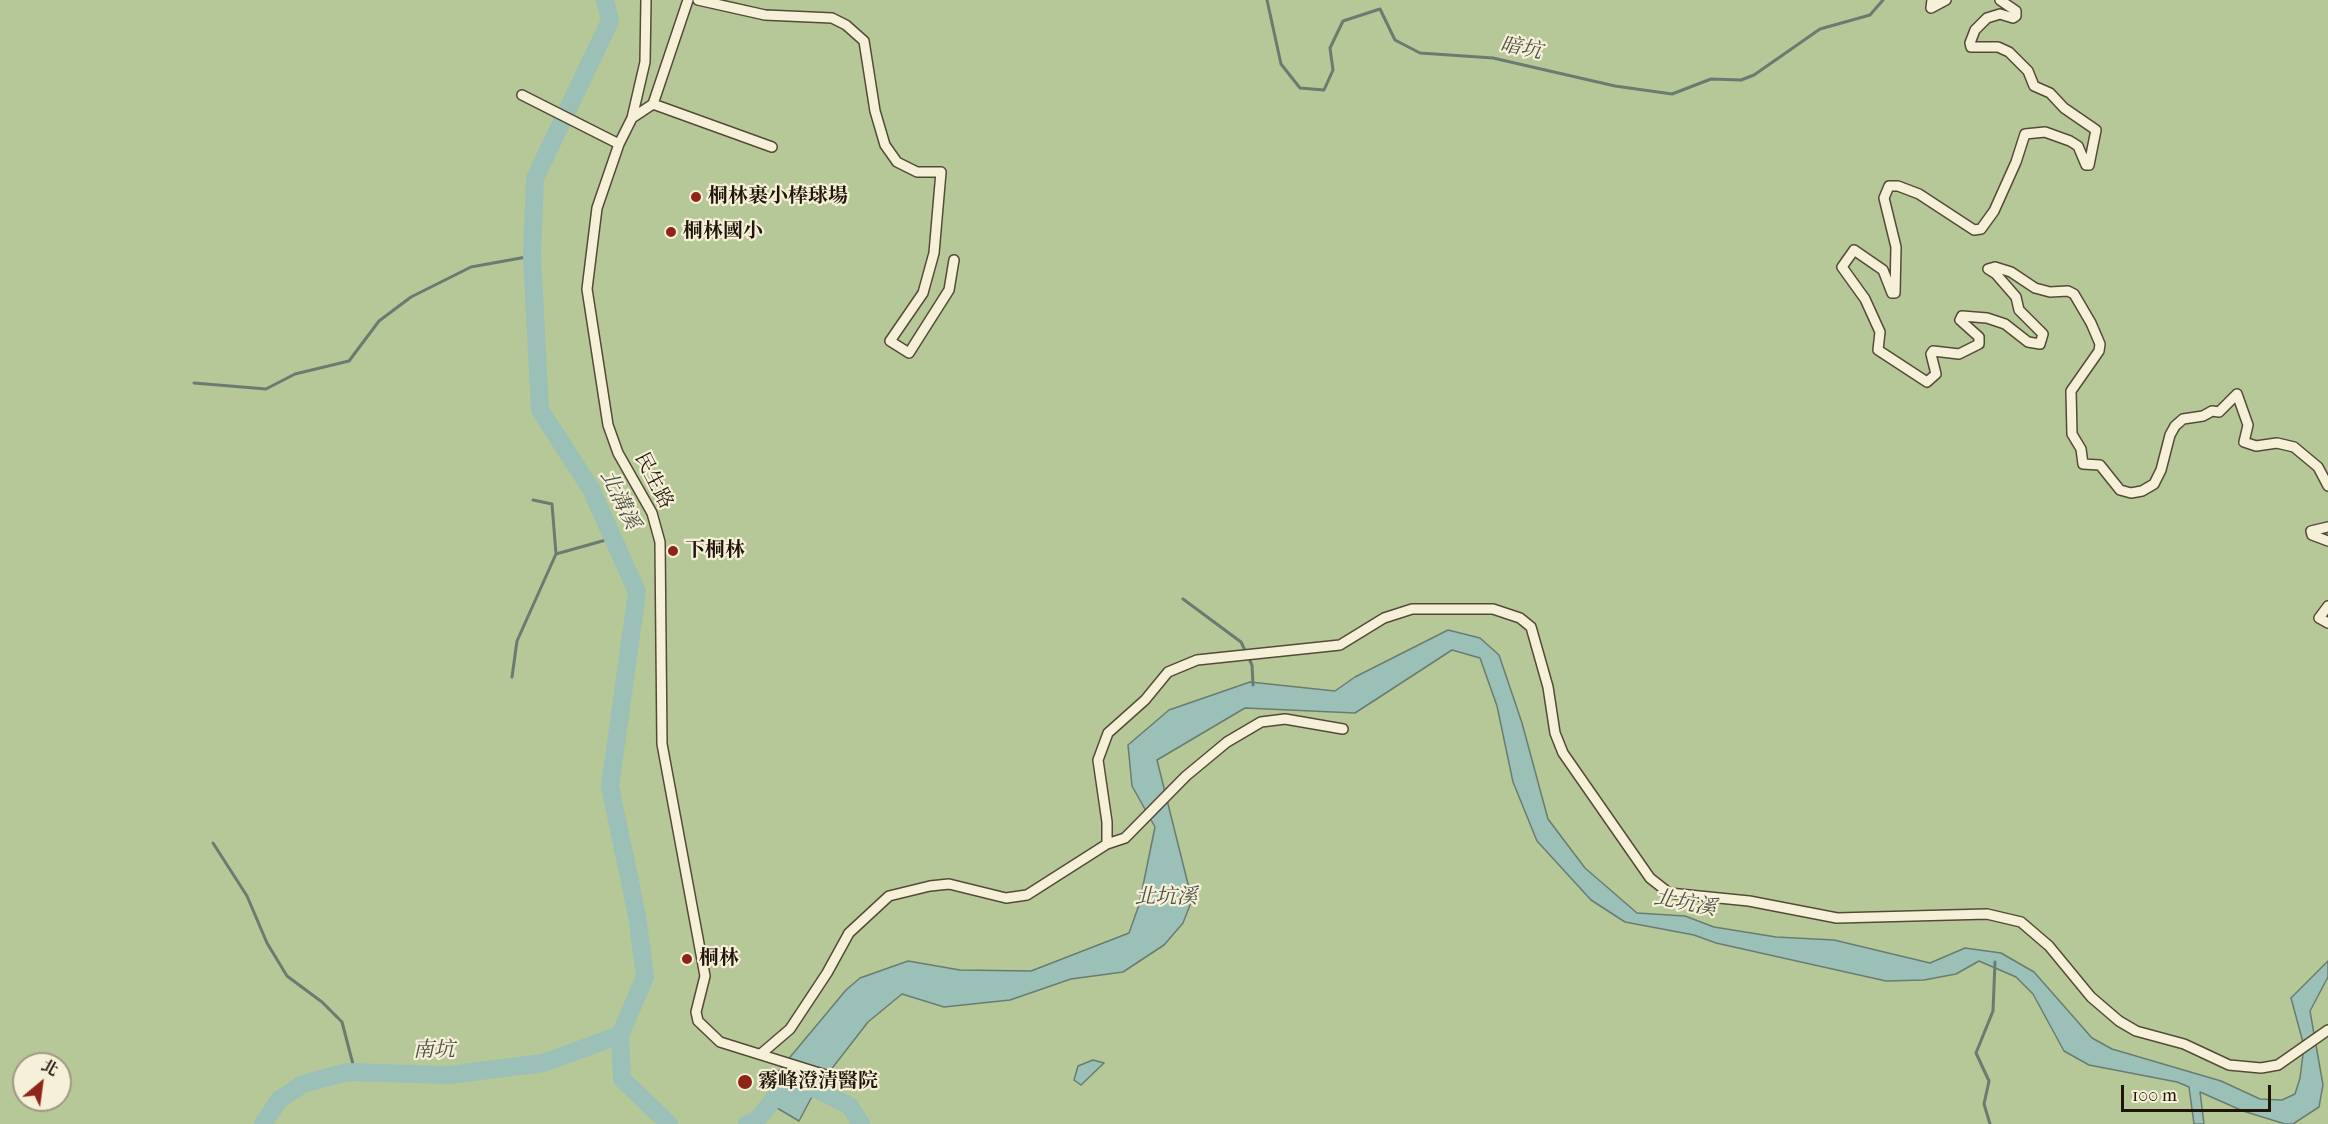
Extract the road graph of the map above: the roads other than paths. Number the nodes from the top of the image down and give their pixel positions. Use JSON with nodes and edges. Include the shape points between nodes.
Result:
{"nodes":[{"id":1,"x":646,"y":0,"type":"edge"},
{"id":2,"x":688,"y":0,"type":"edge"},
{"id":3,"x":698,"y":0,"type":"edge"},
{"id":4,"x":1932,"y":0,"type":"edge"},
{"id":5,"x":1946,"y":0,"type":"edge"},
{"id":6,"x":2000,"y":0,"type":"edge"},
{"id":7,"x":527,"y":97,"type":"dead end"},
{"id":8,"x":653,"y":104,"type":"junction"},
{"id":9,"x":632,"y":118,"type":"junction"},
{"id":10,"x":619,"y":144,"type":"junction"},
{"id":11,"x":771,"y":147,"type":"dead end"},
{"id":12,"x":954,"y":260,"type":"dead end"},
{"id":13,"x":2328,"y":486,"type":"edge"},
{"id":14,"x":2328,"y":527,"type":"edge"},
{"id":15,"x":2328,"y":541,"type":"edge"},
{"id":16,"x":2328,"y":606,"type":"edge"},
{"id":17,"x":2328,"y":623,"type":"edge"},
{"id":18,"x":1343,"y":729,"type":"dead end"},
{"id":19,"x":1107,"y":844,"type":"junction"},
{"id":20,"x":2324,"y":1032,"type":"edge"},
{"id":21,"x":762,"y":1053,"type":"junction"},
{"id":22,"x":829,"y":1076,"type":"dead end"}],
"edges":[{"from":1,"to":9,"type":"street","name":"民生路","via":[[645,62]]},
{"from":2,"to":8,"type":"street"},
{"from":3,"to":12,"type":"street","via":[[765,15],[832,18],[864,41],[874,111],[885,145],[897,162],[916,172],[941,172],[932,263],[923,293],[890,341],[909,353],[949,290]]},
{"from":4,"to":5,"type":"street","via":[[1931,8]]},
{"from":6,"to":13,"type":"street","via":[[2016,11],[2016,16],[2000,14],[1988,18],[1975,30],[1971,47],[1998,47],[2009,52],[2028,70],[2034,86],[2050,93],[2096,130],[2089,165],[2078,146],[2070,141],[2045,132],[2025,134],[1994,211],[1981,229],[1974,230],[1918,194],[1889,186],[1884,198],[1896,247],[1895,293],[1883,270],[1854,250],[1842,267],[1881,332],[1878,350],[1927,382],[1936,374],[1933,351],[1959,354],[1979,344],[1979,337],[1960,320],[1962,316],[2005,324],[2028,342],[2040,344],[2043,334],[2019,309],[2016,297],[1988,269],[2003,269],[2036,288],[2074,294],[2091,322],[2099,351],[2071,391],[2072,434],[2081,449],[2083,464],[2100,465],[2120,490],[2142,492],[2154,484],[2175,426],[2183,419],[2219,412],[2237,394],[2248,425],[2244,442],[2294,447],[2318,467]]},
{"from":7,"to":10,"type":"street"},
{"from":8,"to":9,"type":"street"},
{"from":8,"to":11,"type":"street"},
{"from":9,"to":10,"type":"street","name":"民生路"},
{"from":10,"to":21,"type":"street","name":"民生路","via":[[597,207],[587,289],[608,425],[618,453],[652,513],[660,542],[662,744],[705,976],[696,1004],[698,1021],[720,1042]]},
{"from":14,"to":15,"type":"street","via":[[2311,531]]},
{"from":16,"to":17,"type":"street","via":[[2319,618]]},
{"from":18,"to":19,"type":"street","via":[[1285,719],[1261,722],[1227,742],[1125,838]]},
{"from":19,"to":20,"type":"street","via":[[1098,760],[1108,733],[1145,700],[1168,672],[1197,660],[1340,645],[1384,618],[1412,609],[1493,609],[1520,618],[1531,627],[1563,753],[1655,885],[1686,896],[1749,901],[1837,918],[1987,914],[2021,922],[2049,946],[2091,997],[2119,1021],[2229,1065],[2278,1065]]},
{"from":19,"to":21,"type":"street","via":[[1028,895],[1006,898],[949,884],[889,896],[849,933],[790,1029]]},
{"from":21,"to":22,"type":"street"}]}
